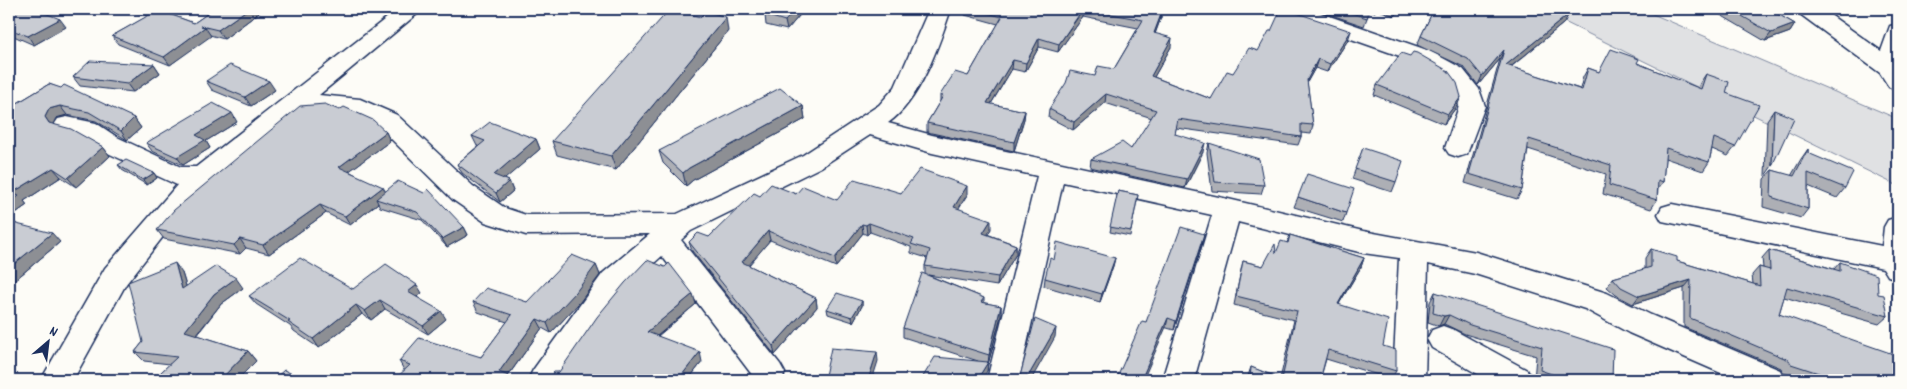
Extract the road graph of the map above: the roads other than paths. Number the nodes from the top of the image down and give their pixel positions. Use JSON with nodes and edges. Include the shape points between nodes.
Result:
{"nodes":[{"id":1,"x":412,"y":9,"type":"edge"},
{"id":2,"x":940,"y":9,"type":"edge"},
{"id":3,"x":1288,"y":9,"type":"edge"},
{"id":4,"x":1808,"y":9,"type":"edge"},
{"id":5,"x":1898,"y":31,"type":"edge"},
{"id":6,"x":1894,"y":75,"type":"edge"},
{"id":7,"x":289,"y":105,"type":"junction"},
{"id":8,"x":67,"y":125,"type":"dead end"},
{"id":9,"x":868,"y":126,"type":"junction"},
{"id":10,"x":1458,"y":148,"type":"dead end"},
{"id":11,"x":1052,"y":170,"type":"junction"},
{"id":12,"x":202,"y":176,"type":"junction"},
{"id":13,"x":1228,"y":209,"type":"junction"},
{"id":14,"x":1672,"y":214,"type":"dead end"},
{"id":15,"x":1898,"y":227,"type":"edge"},
{"id":16,"x":672,"y":230,"type":"junction"},
{"id":17,"x":1414,"y":250,"type":"junction"},
{"id":18,"x":1897,"y":264,"type":"edge"},
{"id":19,"x":1443,"y":339,"type":"dead end"},
{"id":20,"x":769,"y":373,"type":"dead end"},
{"id":21,"x":57,"y":380,"type":"edge"},
{"id":22,"x":544,"y":380,"type":"edge"},
{"id":23,"x":1004,"y":380,"type":"edge"},
{"id":24,"x":1178,"y":380,"type":"edge"},
{"id":25,"x":1409,"y":380,"type":"edge"},
{"id":26,"x":1516,"y":380,"type":"edge"},
{"id":27,"x":1768,"y":380,"type":"edge"}],
"edges":[{"from":1,"to":7,"type":"street"},
{"from":2,"to":9,"type":"street","via":[[906,90],[888,111]]},
{"from":3,"to":10,"type":"street","via":[[1422,56],[1454,74],[1467,90],[1472,106]]},
{"from":4,"to":6,"type":"street"},
{"from":5,"to":6,"type":"street"},
{"from":7,"to":12,"type":"street"},
{"from":7,"to":16,"type":"street","via":[[360,107],[388,121],[494,216],[526,225]]},
{"from":8,"to":12,"type":"street","via":[[88,129],[108,143],[177,176]]},
{"from":9,"to":11,"type":"street","via":[[932,144]]},
{"from":9,"to":16,"type":"street","via":[[812,161]]},
{"from":11,"to":13,"type":"street"},
{"from":11,"to":23,"type":"street"},
{"from":12,"to":21,"type":"street","via":[[115,276]]},
{"from":13,"to":17,"type":"street","via":[[1363,242]]},
{"from":13,"to":24,"type":"street"},
{"from":14,"to":18,"type":"street"},
{"from":15,"to":18,"type":"street"},
{"from":16,"to":20,"type":"street"},
{"from":16,"to":22,"type":"street","via":[[614,280]]},
{"from":17,"to":25,"type":"street"},
{"from":17,"to":27,"type":"street","via":[[1476,263],[1596,301],[1640,324]]},
{"from":19,"to":26,"type":"street"}]}
